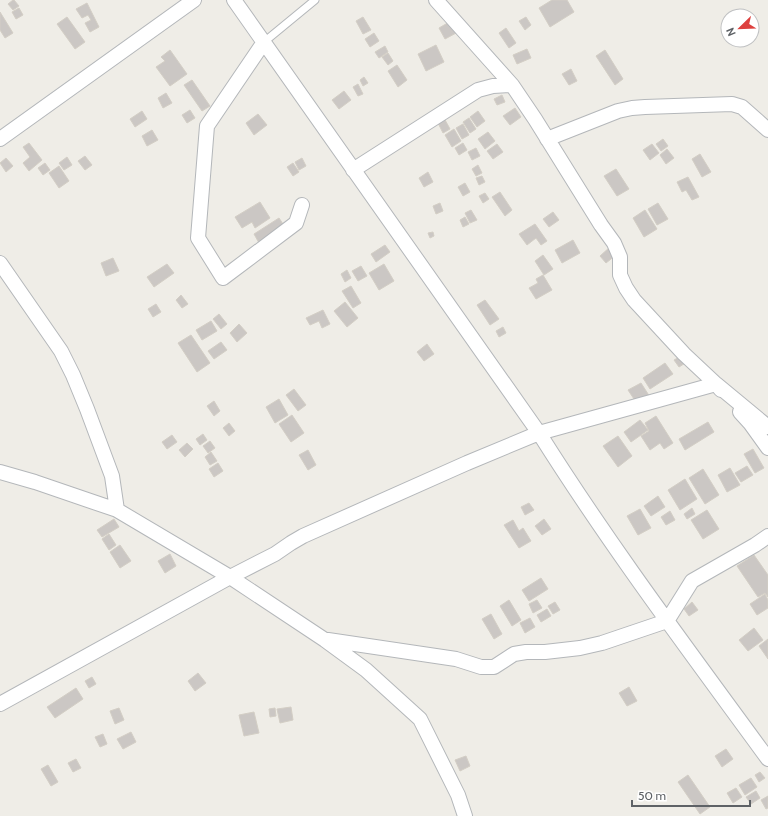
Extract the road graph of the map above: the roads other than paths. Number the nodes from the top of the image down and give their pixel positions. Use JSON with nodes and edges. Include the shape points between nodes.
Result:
{"nodes":[{"id":1,"x":194,"y":0,"type":"edge"},
{"id":2,"x":234,"y":0,"type":"edge"},
{"id":3,"x":315,"y":0,"type":"edge"},
{"id":4,"x":436,"y":0,"type":"edge"},
{"id":5,"x":264,"y":42,"type":"junction"},
{"id":6,"x":512,"y":85,"type":"junction"},
{"id":7,"x":768,"y":130,"type":"edge"},
{"id":8,"x":0,"y":139,"type":"edge"},
{"id":9,"x":547,"y":139,"type":"junction"},
{"id":10,"x":353,"y":170,"type":"junction"},
{"id":11,"x":302,"y":205,"type":"dead end"},
{"id":12,"x":0,"y":263,"type":"edge"},
{"id":13,"x":716,"y":384,"type":"junction"},
{"id":14,"x":768,"y":427,"type":"edge"},
{"id":15,"x":539,"y":433,"type":"junction"},
{"id":16,"x":768,"y":448,"type":"edge"},
{"id":17,"x":0,"y":472,"type":"edge"},
{"id":18,"x":117,"y":510,"type":"junction"},
{"id":19,"x":768,"y":536,"type":"edge"},
{"id":20,"x":230,"y":577,"type":"junction"},
{"id":21,"x":667,"y":621,"type":"junction"},
{"id":22,"x":325,"y":640,"type":"junction"},
{"id":23,"x":0,"y":704,"type":"edge"},
{"id":24,"x":768,"y":759,"type":"edge"},
{"id":25,"x":458,"y":795,"type":"junction"},
{"id":26,"x":465,"y":816,"type":"edge"},
{"id":27,"x":477,"y":816,"type":"edge"}],
"edges":[{"from":1,"to":8,"type":"street"},
{"from":2,"to":5,"type":"street"},
{"from":3,"to":5,"type":"lane"},
{"from":4,"to":6,"type":"street"},
{"from":5,"to":10,"type":"street"},
{"from":5,"to":11,"type":"street","via":[[207,126],[198,238],[223,278],[296,223]]},
{"from":6,"to":9,"type":"street"},
{"from":6,"to":10,"type":"street","via":[[478,90]]},
{"from":7,"to":9,"type":"street","via":[[742,107],[732,104],[645,107],[618,111]]},
{"from":9,"to":13,"type":"street","via":[[614,243],[620,257],[620,274],[634,300]]},
{"from":10,"to":15,"type":"street"},
{"from":12,"to":18,"type":"street","via":[[61,351],[73,375],[112,476]]},
{"from":13,"to":14,"type":"street"},
{"from":13,"to":15,"type":"street"},
{"from":13,"to":16,"type":"street"},
{"from":15,"to":20,"type":"street","via":[[303,536]]},
{"from":15,"to":21,"type":"street","via":[[567,478]]},
{"from":17,"to":18,"type":"street"},
{"from":18,"to":20,"type":"street"},
{"from":19,"to":21,"type":"street","via":[[692,581]]},
{"from":20,"to":22,"type":"street"},
{"from":20,"to":23,"type":"street"},
{"from":21,"to":22,"type":"street","via":[[580,648],[514,654],[494,667],[481,667],[456,659]]},
{"from":21,"to":24,"type":"street"},
{"from":22,"to":25,"type":"street","via":[[366,670],[420,719]]},
{"from":25,"to":26,"type":"street"},
{"from":25,"to":27,"type":"street"}]}
